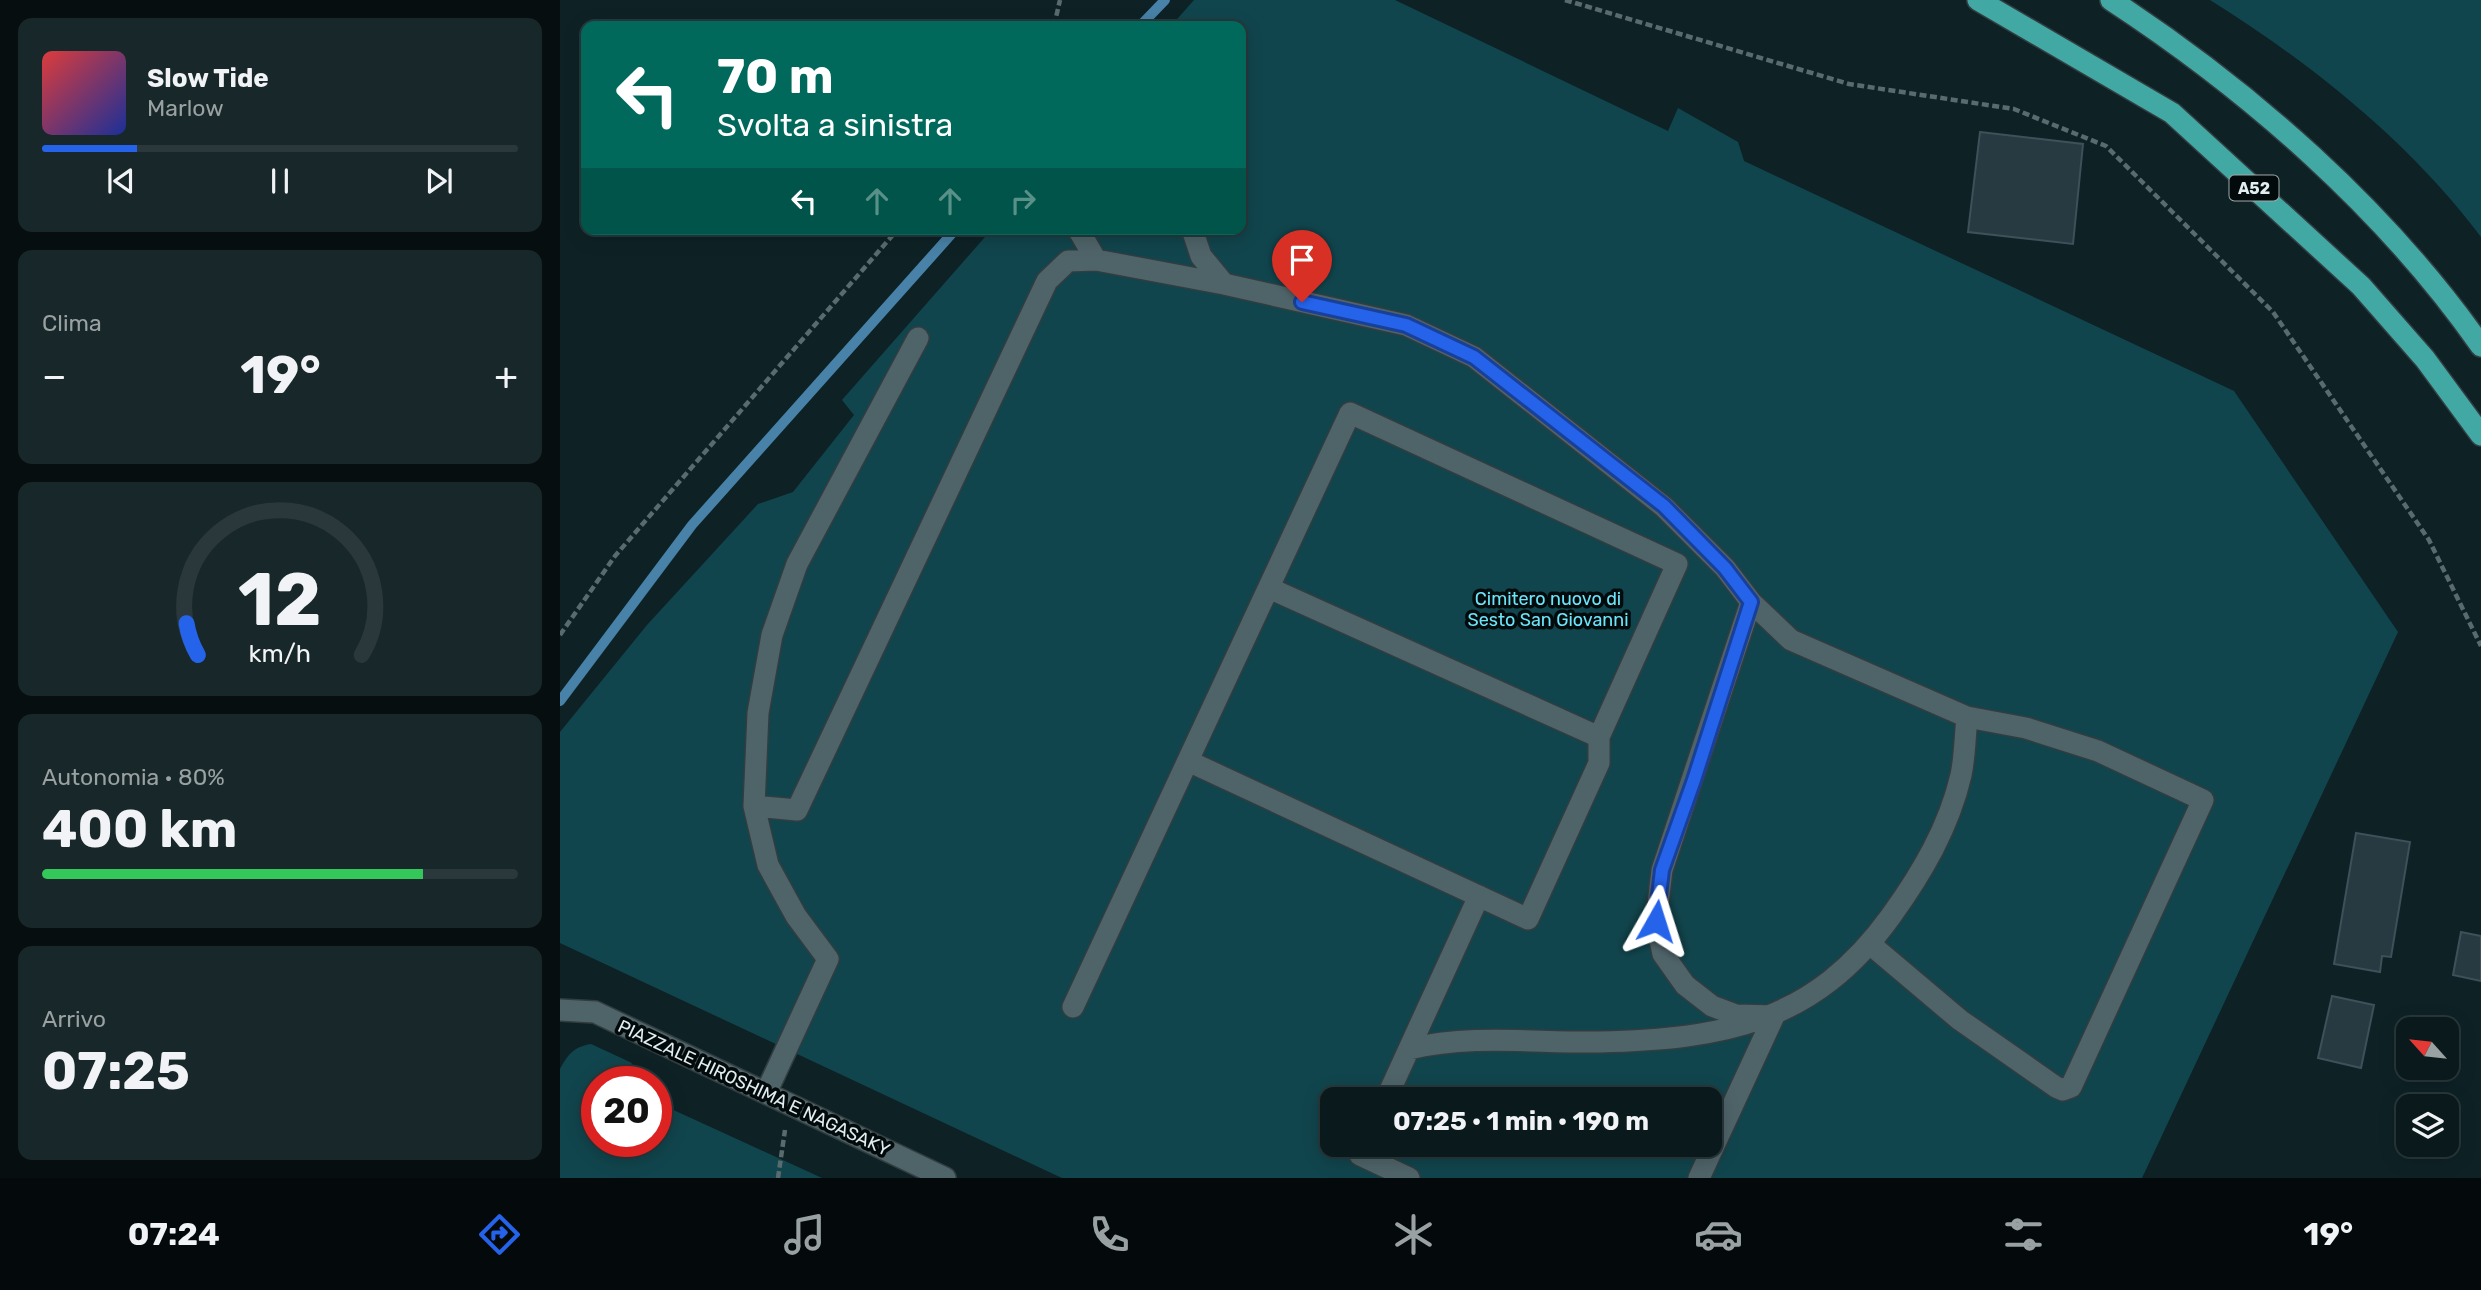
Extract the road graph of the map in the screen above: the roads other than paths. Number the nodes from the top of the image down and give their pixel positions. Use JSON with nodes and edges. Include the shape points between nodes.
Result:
{"nodes":[{"id":1,"x":1978,"y":0,"type":"edge"},
{"id":2,"x":2111,"y":0,"type":"edge"},
{"id":3,"x":1081,"y":235,"type":"edge"},
{"id":4,"x":1194,"y":235,"type":"edge"},
{"id":5,"x":1096,"y":260,"type":"junction"},
{"id":6,"x":1224,"y":284,"type":"junction"},
{"id":7,"x":918,"y":338,"type":"dead end"},
{"id":8,"x":2481,"y":346,"type":"edge"},
{"id":9,"x":2480,"y":433,"type":"edge"},
{"id":10,"x":1269,"y":588,"type":"junction"},
{"id":11,"x":1751,"y":602,"type":"junction"},
{"id":12,"x":1967,"y":717,"type":"junction"},
{"id":13,"x":1599,"y":737,"type":"junction"},
{"id":14,"x":1188,"y":761,"type":"junction"},
{"id":15,"x":754,"y":806,"type":"junction"},
{"id":16,"x":1479,"y":896,"type":"junction"},
{"id":17,"x":1870,"y":944,"type":"junction"},
{"id":18,"x":1073,"y":1007,"type":"dead end"},
{"id":19,"x":560,"y":1010,"type":"edge"},
{"id":20,"x":1774,"y":1016,"type":"junction"},
{"id":21,"x":1409,"y":1049,"type":"junction"},
{"id":22,"x":1392,"y":1087,"type":"edge"},
{"id":23,"x":766,"y":1093,"type":"junction"},
{"id":24,"x":1363,"y":1157,"type":"edge"},
{"id":25,"x":1385,"y":1173,"type":"edge"},
{"id":26,"x":944,"y":1178,"type":"edge"},
{"id":27,"x":1409,"y":1178,"type":"edge"},
{"id":28,"x":1699,"y":1178,"type":"edge"}],
"edges":[{"from":1,"to":9,"type":"highway","number":"A52","via":[[2172,113],[2361,286],[2425,359]]},
{"from":2,"to":8,"type":"highway","via":[[2268,116],[2393,239]]},
{"from":3,"to":5,"type":"street"},
{"from":4,"to":6,"type":"street","via":[[1201,256]]},
{"from":5,"to":6,"type":"street"},
{"from":5,"to":15,"type":"street","via":[[1068,261],[1047,281],[797,810]]},
{"from":6,"to":11,"type":"street","via":[[1406,325],[1474,357],[1664,506],[1725,568]]},
{"from":7,"to":15,"type":"street","via":[[797,564],[772,635],[758,713]]},
{"from":10,"to":13,"type":"street"},
{"from":10,"to":13,"type":"street","via":[[1350,413],[1677,564]]},
{"from":10,"to":14,"type":"street"},
{"from":11,"to":12,"type":"street","via":[[1790,640]]},
{"from":11,"to":20,"type":"street","via":[[1662,870],[1656,921],[1663,954],[1685,985],[1724,1011]]},
{"from":12,"to":17,"type":"street","via":[[1961,774],[1943,826],[1922,873]]},
{"from":12,"to":17,"type":"street","via":[[2026,727],[2098,751],[2203,800],[2071,1087],[2056,1087],[1960,1020]]},
{"from":13,"to":16,"type":"street","via":[[1599,762],[1528,919]]},
{"from":14,"to":16,"type":"street"},
{"from":14,"to":18,"type":"street"},
{"from":15,"to":23,"type":"street","via":[[768,865],[796,916],[828,959]]},
{"from":16,"to":21,"type":"street"},
{"from":17,"to":20,"type":"street","via":[[1812,997]]},
{"from":19,"to":23,"type":"street","name":"PIAZZALE HIROSHIMA E NAGASAKY","via":[[595,1012]]},
{"from":20,"to":21,"type":"street","via":[[1699,1035],[1599,1042],[1478,1038]]},
{"from":20,"to":28,"type":"street"},
{"from":21,"to":22,"type":"street"},
{"from":23,"to":26,"type":"street","name":"PIAZZALE HIROSHIMA E NAGASAKY"},
{"from":24,"to":25,"type":"street"},
{"from":25,"to":27,"type":"street"}]}
